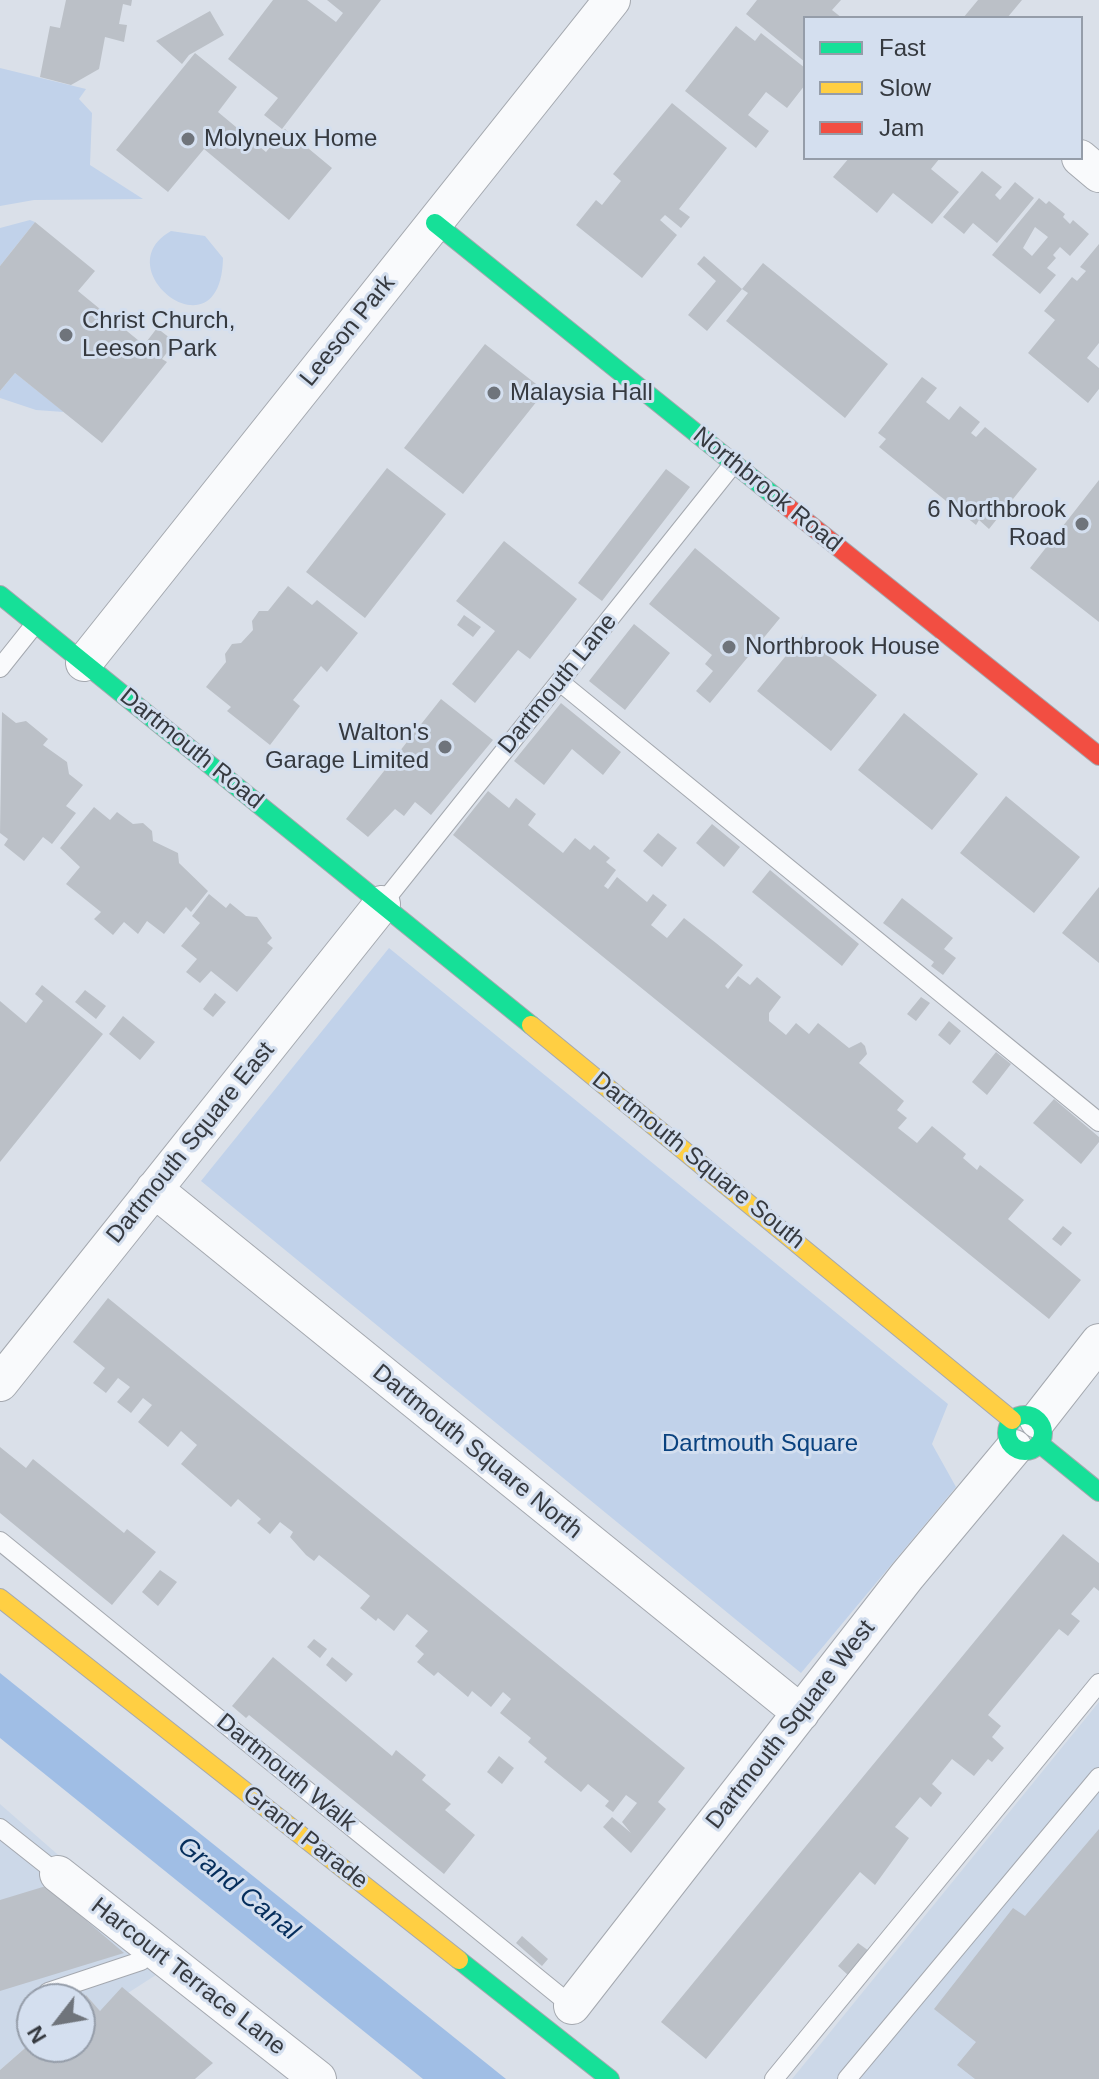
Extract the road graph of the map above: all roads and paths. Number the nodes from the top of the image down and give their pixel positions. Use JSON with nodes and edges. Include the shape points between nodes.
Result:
{"nodes":[{"id":1,"x":612,"y":0,"type":"edge"},
{"id":2,"x":1082,"y":160,"type":"edge"},
{"id":3,"x":1099,"y":174,"type":"edge"},
{"id":4,"x":435,"y":223,"type":"junction"},
{"id":5,"x":734,"y":463,"type":"junction"},
{"id":6,"x":0,"y":595,"type":"edge"},
{"id":7,"x":35,"y":624,"type":"junction"},
{"id":8,"x":84,"y":663,"type":"junction"},
{"id":9,"x":0,"y":668,"type":"edge"},
{"id":10,"x":560,"y":682,"type":"junction"},
{"id":11,"x":1099,"y":756,"type":"edge"},
{"id":12,"x":382,"y":904,"type":"junction"},
{"id":13,"x":1099,"y":1122,"type":"edge"},
{"id":14,"x":154,"y":1189,"type":"junction"},
{"id":15,"x":1099,"y":1342,"type":"edge"},
{"id":16,"x":0,"y":1383,"type":"edge"},
{"id":17,"x":1026,"y":1433,"type":"junction"},
{"id":18,"x":1099,"y":1492,"type":"edge"},
{"id":19,"x":0,"y":1541,"type":"edge"},
{"id":20,"x":0,"y":1598,"type":"edge"},
{"id":21,"x":1099,"y":1683,"type":"edge"},
{"id":22,"x":801,"y":1713,"type":"junction"},
{"id":23,"x":1099,"y":1777,"type":"edge"},
{"id":24,"x":0,"y":1828,"type":"edge"},
{"id":25,"x":58,"y":1874,"type":"joint"},
{"id":26,"x":152,"y":1948,"type":"junction"},
{"id":27,"x":75,"y":1983,"type":"edge"},
{"id":28,"x":572,"y":2006,"type":"joint"},
{"id":29,"x":318,"y":2079,"type":"edge"},
{"id":30,"x":610,"y":2079,"type":"edge"},
{"id":31,"x":774,"y":2079,"type":"edge"},
{"id":32,"x":847,"y":2079,"type":"edge"}],
"edges":[{"from":1,"to":4,"type":"street","name":"Leeson Park"},
{"from":2,"to":3,"type":"street"},
{"from":4,"to":5,"type":"street","name":"Northbrook Road"},
{"from":4,"to":8,"type":"street","name":"Leeson Park"},
{"from":5,"to":10,"type":"lane","name":"Dartmouth Lane"},
{"from":5,"to":11,"type":"street","name":"Northbrook Road"},
{"from":6,"to":7,"type":"street","name":"Dartmouth Road"},
{"from":7,"to":8,"type":"street","name":"Dartmouth Road"},
{"from":7,"to":9,"type":"lane"},
{"from":8,"to":12,"type":"street","name":"Dartmouth Road"},
{"from":10,"to":12,"type":"lane","name":"Dartmouth Lane"},
{"from":10,"to":13,"type":"lane"},
{"from":12,"to":14,"type":"street","name":"Dartmouth Square East"},
{"from":12,"to":17,"type":"street","name":"Dartmouth Square South"},
{"from":14,"to":16,"type":"street","name":"Dartmouth Square East"},
{"from":14,"to":22,"type":"street","name":"Dartmouth Square North"},
{"from":15,"to":17,"type":"street","name":"Dartmouth Square West"},
{"from":17,"to":18,"type":"street"},
{"from":17,"to":22,"type":"street","name":"Dartmouth Square West"},
{"from":19,"to":28,"type":"lane","name":"Dartmouth Walk"},
{"from":20,"to":30,"type":"street","name":"Grand Parade"},
{"from":21,"to":31,"type":"lane"},
{"from":22,"to":28,"type":"street","name":"Dartmouth Square West"},
{"from":23,"to":32,"type":"lane"},
{"from":24,"to":25,"type":"lane"},
{"from":25,"to":26,"type":"street","name":"Harcourt Terrace Lane"},
{"from":26,"to":27,"type":"lane","via":[[141,1961]]},
{"from":26,"to":29,"type":"street","name":"Harcourt Terrace Lane"}]}
